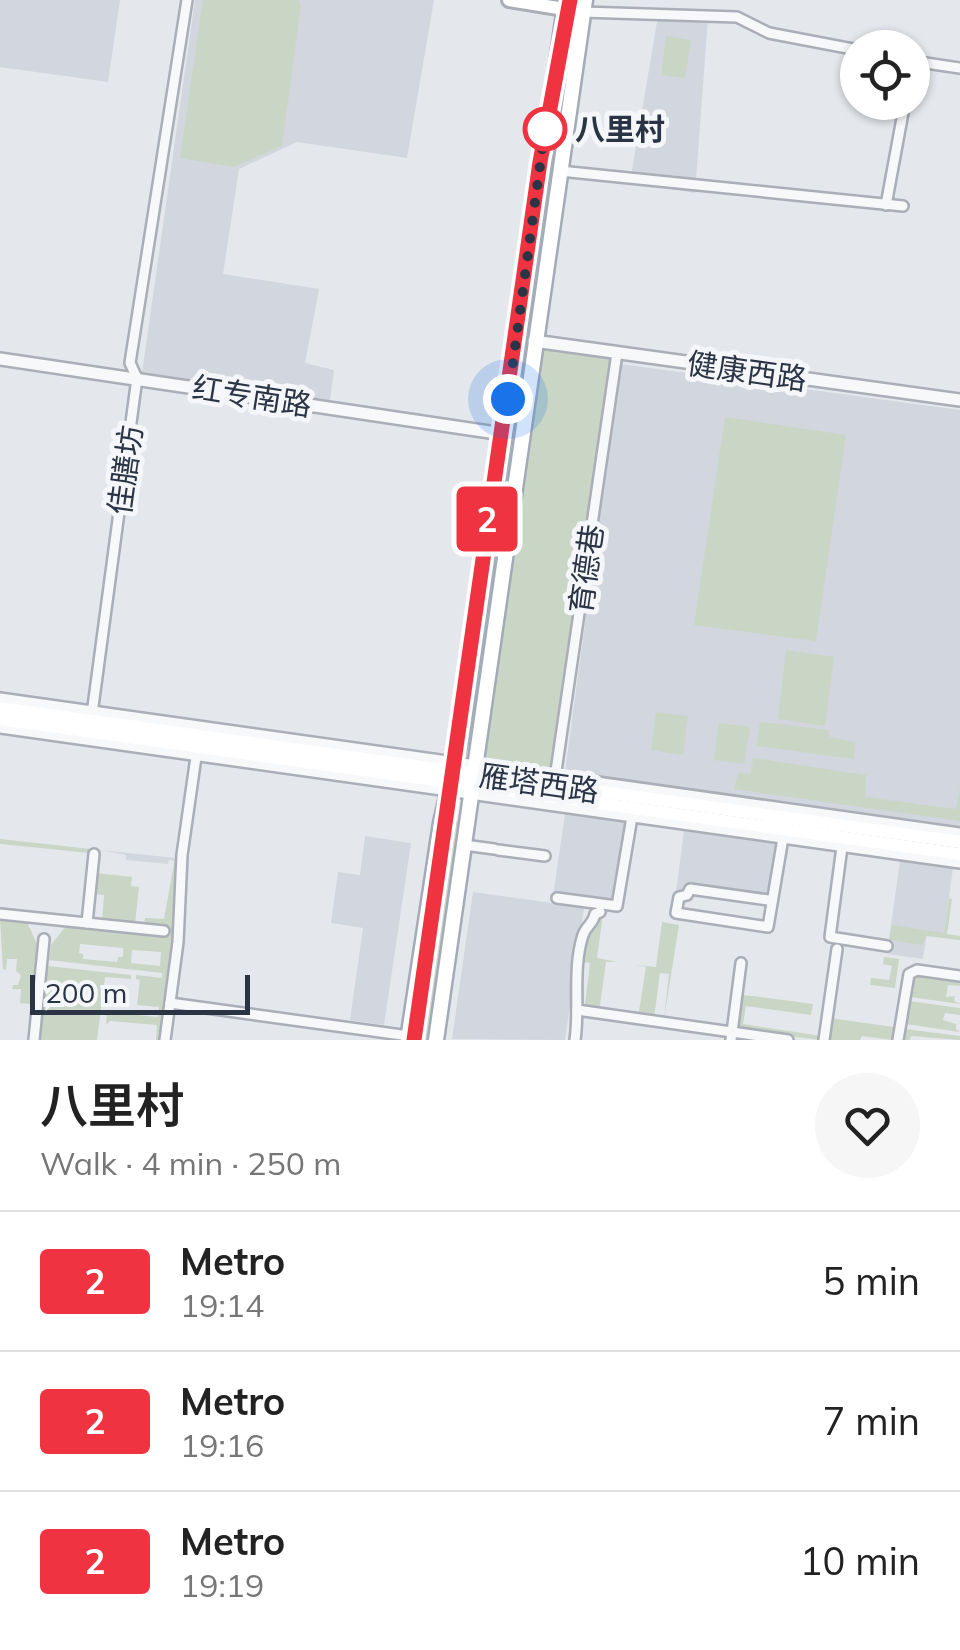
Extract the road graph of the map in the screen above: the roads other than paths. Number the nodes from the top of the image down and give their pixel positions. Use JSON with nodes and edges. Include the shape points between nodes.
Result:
{"nodes":[{"id":1,"x":186,"y":0,"type":"edge"},
{"id":2,"x":509,"y":0,"type":"edge"},
{"id":3,"x":576,"y":4,"type":"edge"},
{"id":4,"x":840,"y":47,"type":"edge"},
{"id":5,"x":930,"y":64,"type":"edge"},
{"id":6,"x":960,"y":68,"type":"edge"},
{"id":7,"x":901,"y":120,"type":"edge"},
{"id":8,"x":560,"y":170,"type":"junction"},
{"id":9,"x":886,"y":205,"type":"junction"},
{"id":10,"x":903,"y":206,"type":"dead end"},
{"id":11,"x":534,"y":341,"type":"junction"},
{"id":12,"x":617,"y":353,"type":"junction"},
{"id":13,"x":0,"y":359,"type":"edge"},
{"id":14,"x":137,"y":378,"type":"junction"},
{"id":15,"x":960,"y":400,"type":"edge"},
{"id":16,"x":503,"y":434,"type":"junction"},
{"id":17,"x":0,"y":698,"type":"edge"},
{"id":18,"x":0,"y":708,"type":"edge"},
{"id":19,"x":0,"y":719,"type":"edge"},
{"id":20,"x":91,"y":721,"type":"junction"},
{"id":21,"x":0,"y":728,"type":"edge"},
{"id":22,"x":197,"y":751,"type":"junction"},
{"id":23,"x":452,"y":777,"type":"junction"},
{"id":24,"x":472,"y":780,"type":"junction"},
{"id":25,"x":555,"y":781,"type":"junction"},
{"id":26,"x":632,"y":817,"type":"junction"},
{"id":27,"x":960,"y":833,"type":"edge"},
{"id":28,"x":784,"y":838,"type":"junction"},
{"id":29,"x":960,"y":842,"type":"edge"},
{"id":30,"x":464,"y":845,"type":"junction"},
{"id":31,"x":842,"y":847,"type":"junction"},
{"id":32,"x":94,"y":854,"type":"dead end"},
{"id":33,"x":960,"y":854,"type":"edge"},
{"id":34,"x":544,"y":856,"type":"dead end"},
{"id":35,"x":960,"y":863,"type":"edge"},
{"id":36,"x":557,"y":898,"type":"dead end"},
{"id":37,"x":768,"y":900,"type":"dead end"},
{"id":38,"x":600,"y":912,"type":"dead end"},
{"id":39,"x":0,"y":914,"type":"edge"},
{"id":40,"x":87,"y":924,"type":"junction"},
{"id":41,"x":164,"y":932,"type":"dead end"},
{"id":42,"x":44,"y":939,"type":"dead end"},
{"id":43,"x":887,"y":946,"type":"dead end"},
{"id":44,"x":836,"y":948,"type":"dead end"},
{"id":45,"x":742,"y":963,"type":"dead end"},
{"id":46,"x":960,"y":976,"type":"edge"},
{"id":47,"x":170,"y":1003,"type":"junction"},
{"id":48,"x":577,"y":1010,"type":"dead end"},
{"id":49,"x":731,"y":1036,"type":"edge"},
{"id":50,"x":408,"y":1038,"type":"edge"},
{"id":51,"x":34,"y":1040,"type":"edge"},
{"id":52,"x":165,"y":1040,"type":"edge"},
{"id":53,"x":436,"y":1040,"type":"edge"},
{"id":54,"x":576,"y":1040,"type":"edge"},
{"id":55,"x":788,"y":1040,"type":"edge"},
{"id":56,"x":824,"y":1040,"type":"edge"},
{"id":57,"x":898,"y":1040,"type":"edge"}],
"edges":[{"from":1,"to":14,"type":"street","name":"佳膳坊","via":[[130,363]]},
{"from":2,"to":3,"type":"main road"},
{"from":3,"to":4,"type":"street","via":[[737,17],[768,33]]},
{"from":3,"to":8,"type":"main road"},
{"from":3,"to":16,"type":"main road"},
{"from":5,"to":6,"type":"street"},
{"from":7,"to":9,"type":"street"},
{"from":8,"to":9,"type":"street"},
{"from":8,"to":11,"type":"main road"},
{"from":9,"to":10,"type":"street"},
{"from":11,"to":12,"type":"street","name":"健康西路"},
{"from":11,"to":24,"type":"main road"},
{"from":12,"to":15,"type":"street","name":"健康西路"},
{"from":12,"to":25,"type":"street","name":"育德巷"},
{"from":13,"to":14,"type":"street","name":"红专南路"},
{"from":14,"to":16,"type":"street","name":"红专南路"},
{"from":14,"to":20,"type":"street","name":"佳膳坊"},
{"from":16,"to":23,"type":"main road"},
{"from":17,"to":20,"type":"street"},
{"from":18,"to":20,"type":"main road","name":"雁塔西路"},
{"from":19,"to":20,"type":"main road","name":"雁塔西路"},
{"from":20,"to":22,"type":"main road","name":"雁塔西路"},
{"from":20,"to":23,"type":"main road","name":"雁塔西路"},
{"from":21,"to":22,"type":"street"},
{"from":22,"to":23,"type":"main road","name":"雁塔西路"},
{"from":22,"to":47,"type":"street"},
{"from":23,"to":24,"type":"main road","name":"雁塔西路"},
{"from":23,"to":24,"type":"street"},
{"from":23,"to":50,"type":"main road"},
{"from":24,"to":25,"type":"main road","name":"雁塔西路"},
{"from":24,"to":26,"type":"street"},
{"from":24,"to":30,"type":"main road"},
{"from":24,"to":33,"type":"main road","name":"雁塔西路"},
{"from":25,"to":27,"type":"street"},
{"from":25,"to":29,"type":"main road","name":"雁塔西路"},
{"from":26,"to":28,"type":"street"},
{"from":26,"to":36,"type":"street","via":[[617,906]]},
{"from":28,"to":31,"type":"street"},
{"from":28,"to":37,"type":"street","via":[[768,926],[676,912],[678,897],[690,889]]},
{"from":30,"to":34,"type":"street"},
{"from":30,"to":53,"type":"main road"},
{"from":31,"to":35,"type":"street"},
{"from":31,"to":43,"type":"street","via":[[830,937]]},
{"from":32,"to":40,"type":"street"},
{"from":38,"to":54,"type":"street","via":[[584,933]]},
{"from":39,"to":40,"type":"street"},
{"from":40,"to":41,"type":"street"},
{"from":42,"to":51,"type":"street"},
{"from":44,"to":56,"type":"street"},
{"from":45,"to":49,"type":"street"},
{"from":46,"to":57,"type":"street","via":[[909,974]]},
{"from":47,"to":50,"type":"street"},
{"from":47,"to":52,"type":"street"},
{"from":48,"to":49,"type":"street"},
{"from":49,"to":55,"type":"street"}]}
